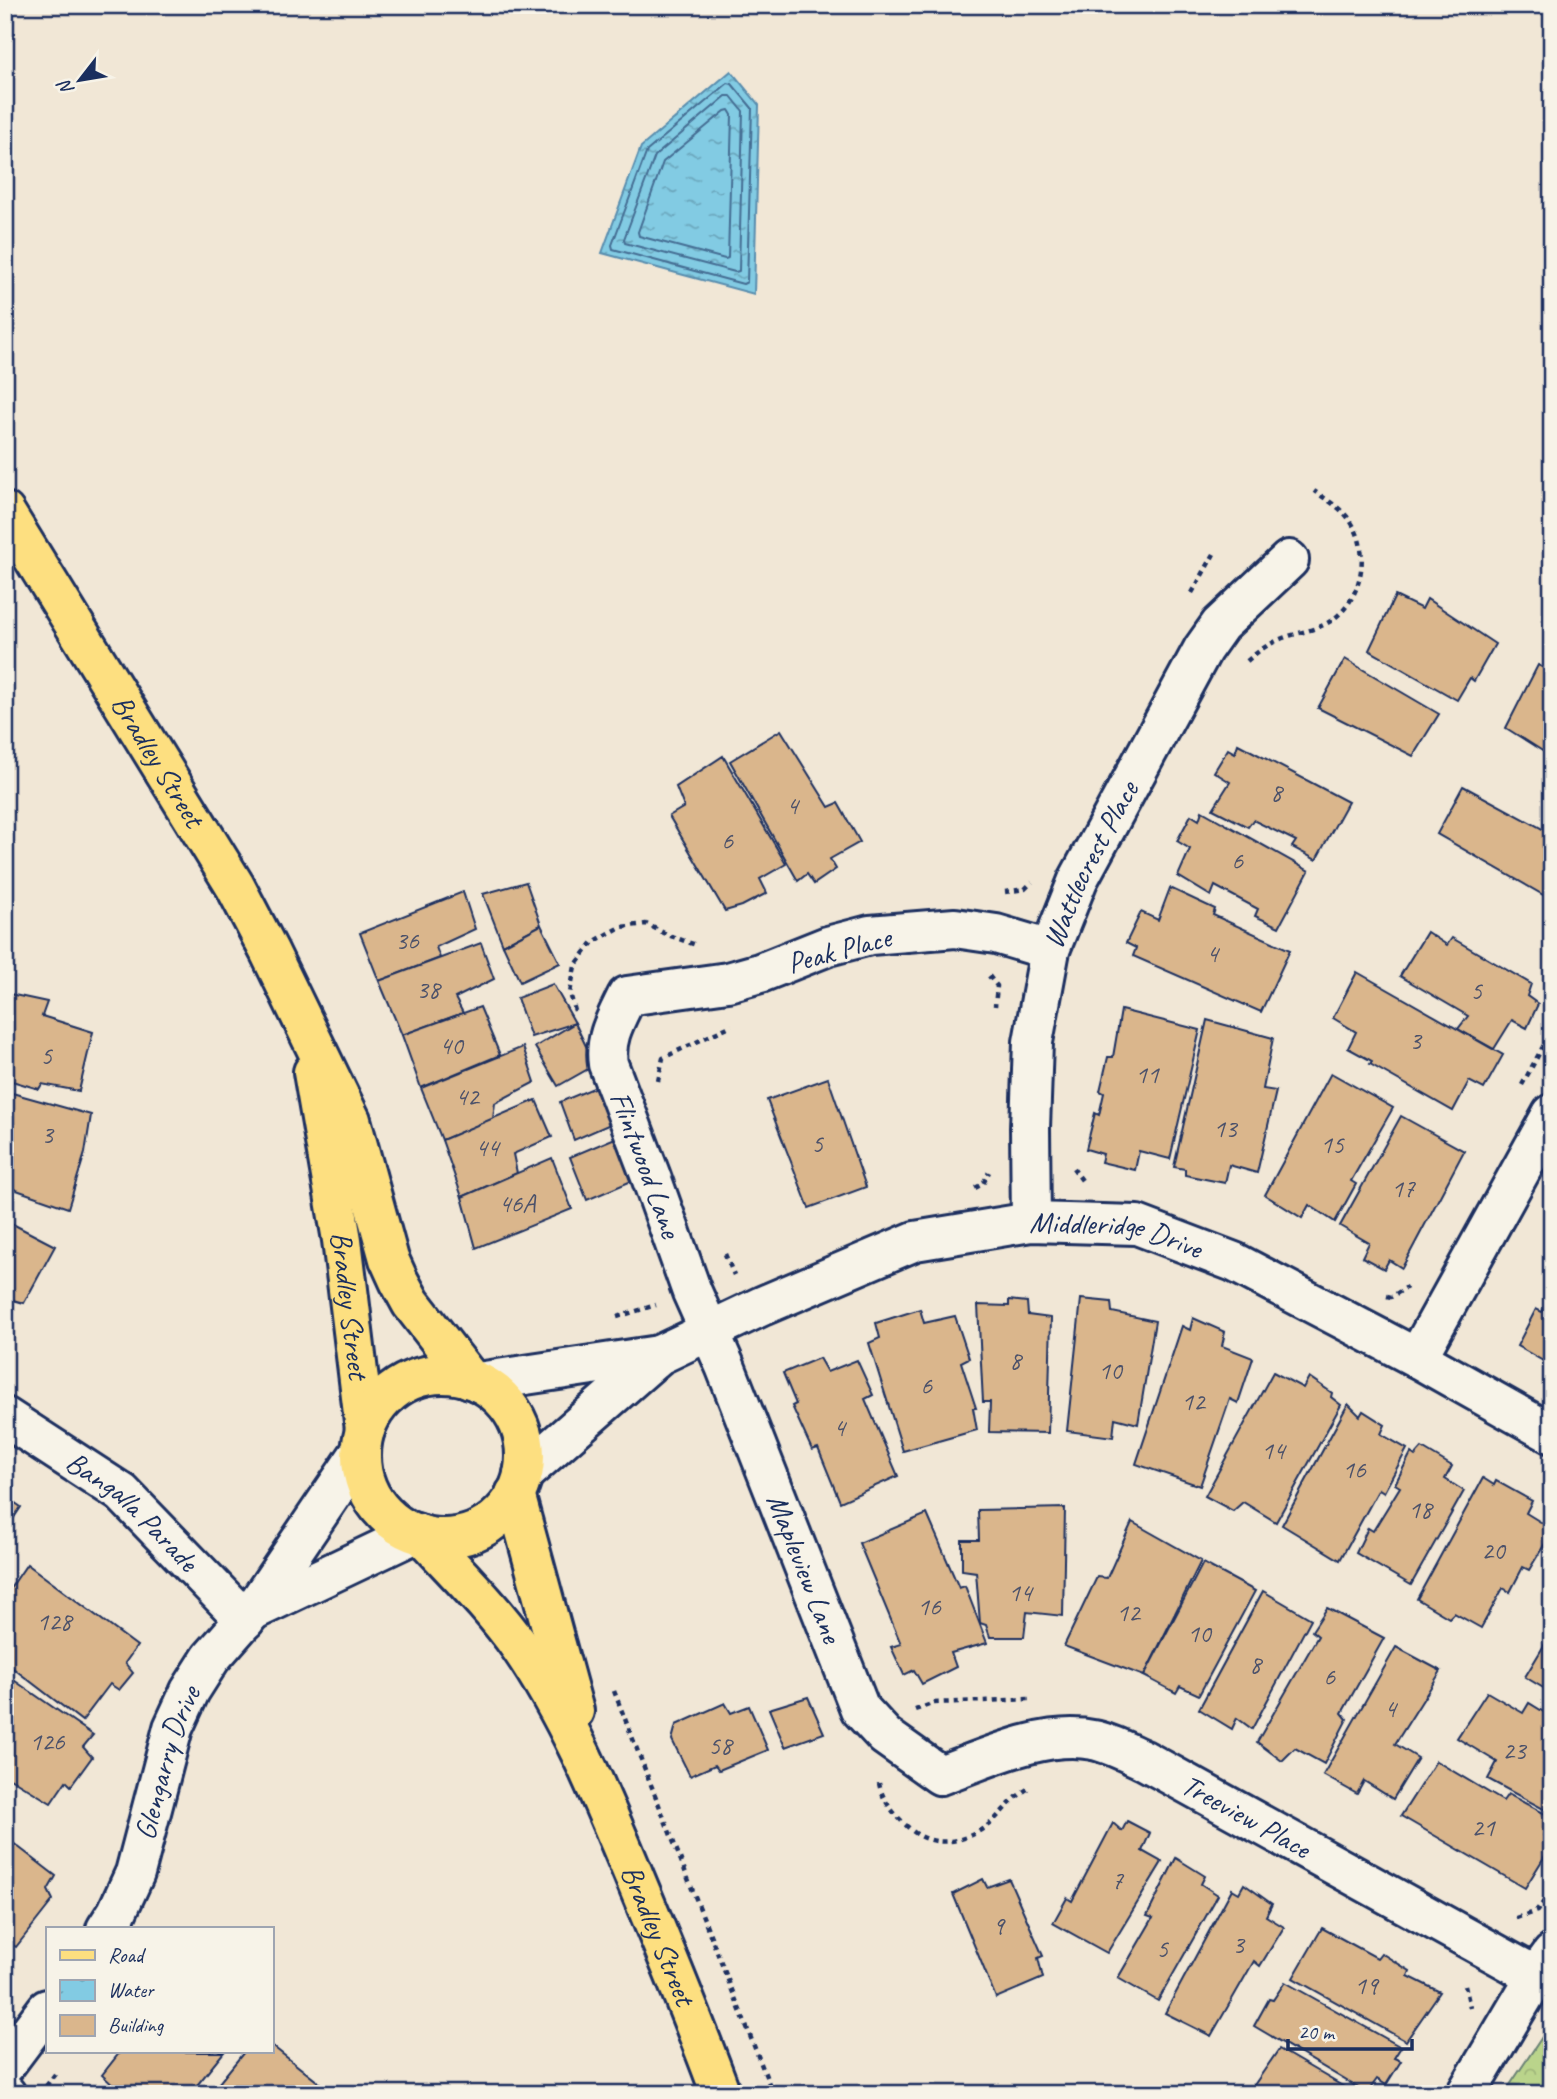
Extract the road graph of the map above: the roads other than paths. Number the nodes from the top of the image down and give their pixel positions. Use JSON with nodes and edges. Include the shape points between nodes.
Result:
{"nodes":[{"id":1,"x":5,"y":513,"type":"edge"},
{"id":2,"x":1289,"y":560,"type":"dead end"},
{"id":3,"x":1050,"y":950,"type":"junction"},
{"id":4,"x":627,"y":996,"type":"joint"},
{"id":5,"x":300,"y":1016,"type":"junction"},
{"id":6,"x":1552,"y":1114,"type":"edge"},
{"id":7,"x":1031,"y":1222,"type":"junction"},
{"id":8,"x":709,"y":1332,"type":"junction"},
{"id":9,"x":659,"y":1356,"type":"junction"},
{"id":10,"x":1417,"y":1358,"type":"junction"},
{"id":11,"x":474,"y":1380,"type":"junction"},
{"id":12,"x":5,"y":1417,"type":"edge"},
{"id":13,"x":1552,"y":1434,"type":"edge"},
{"id":14,"x":363,"y":1441,"type":"junction"},
{"id":15,"x":519,"y":1484,"type":"junction"},
{"id":16,"x":419,"y":1534,"type":"junction"},
{"id":17,"x":250,"y":1615,"type":"junction"},
{"id":18,"x":940,"y":1775,"type":"joint"},
{"id":19,"x":592,"y":1777,"type":"junction"},
{"id":20,"x":107,"y":1927,"type":"edge"},
{"id":21,"x":1544,"y":1965,"type":"edge"},
{"id":22,"x":46,"y":2010,"type":"edge"},
{"id":23,"x":5,"y":2065,"type":"edge"},
{"id":24,"x":721,"y":2094,"type":"edge"},
{"id":25,"x":1466,"y":2094,"type":"edge"}],
"edges":[{"from":1,"to":5,"type":"main road","name":"Bradley Street","via":[[235,886]]},
{"from":2,"to":3,"type":"street","name":"Wattlecrest Place","via":[[1220,625],[1203,649],[1078,880]]},
{"from":3,"to":4,"type":"street","name":"Peak Place","via":[[955,928],[870,935],[728,982]]},
{"from":3,"to":7,"type":"street","name":"Wattlecrest Place","via":[[1033,1042]]},
{"from":4,"to":8,"type":"street","name":"Flintwood Lane","via":[[609,1034],[608,1064]]},
{"from":5,"to":11,"type":"main road","name":"Bradley Street","via":[[351,1120],[399,1281],[411,1304]]},
{"from":5,"to":14,"type":"main road","name":"Bradley Street","via":[[329,1160]]},
{"from":6,"to":10,"type":"street"},
{"from":7,"to":8,"type":"street","name":"Middleridge Drive","via":[[915,1241]]},
{"from":7,"to":10,"type":"street","name":"Middleridge Drive","via":[[1137,1225],[1234,1262]]},
{"from":8,"to":9,"type":"street","name":"Middleridge Drive"},
{"from":8,"to":18,"type":"street","name":"Mapleview Lane","via":[[860,1709],[885,1736]]},
{"from":9,"to":11,"type":"street","name":"Middleridge Drive"},
{"from":9,"to":15,"type":"street","name":"Middleridge Drive"},
{"from":10,"to":13,"type":"street","name":"Middleridge Drive"},
{"from":11,"to":14,"type":"main road","via":[[433,1374],[398,1387],[372,1413]]},
{"from":11,"to":15,"type":"main road","via":[[494,1391],[517,1420],[525,1456]]},
{"from":12,"to":17,"type":"street","name":"Bangalla Parade","via":[[122,1493]]},
{"from":14,"to":16,"type":"main road","via":[[362,1469],[375,1501],[400,1525]]},
{"from":14,"to":17,"type":"street","name":"Glengarry Drive"},
{"from":15,"to":16,"type":"main road","via":[[502,1512],[485,1526],[443,1538]]},
{"from":15,"to":19,"type":"main road","name":"Bradley Street"},
{"from":16,"to":17,"type":"street","name":"Glengarry Drive"},
{"from":16,"to":19,"type":"main road","name":"Bradley Street","via":[[520,1646],[572,1731]]},
{"from":17,"to":20,"type":"street","name":"Glengarry Drive","via":[[211,1658],[190,1691],[163,1763],[135,1873]]},
{"from":18,"to":21,"type":"street","name":"Treeview Place","via":[[1037,1742],[1093,1740],[1144,1760]]},
{"from":19,"to":24,"type":"main road","name":"Bradley Street"},
{"from":21,"to":25,"type":"street"},
{"from":22,"to":23,"type":"street"}]}
